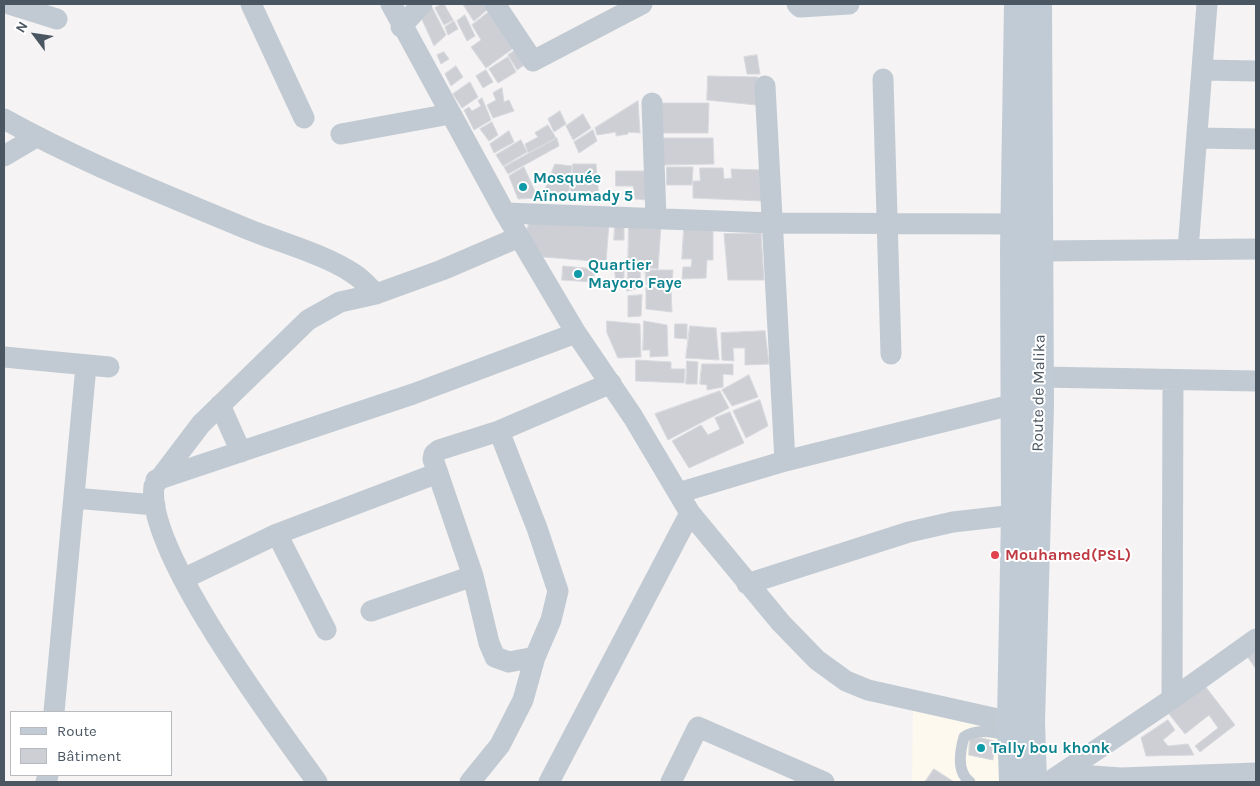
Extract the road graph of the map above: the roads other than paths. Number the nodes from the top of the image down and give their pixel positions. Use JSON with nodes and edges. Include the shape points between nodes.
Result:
{"nodes":[{"id":1,"x":9,"y":4,"type":"edge"},
{"id":2,"x":251,"y":4,"type":"edge"},
{"id":3,"x":391,"y":4,"type":"edge"},
{"id":4,"x":422,"y":4,"type":"edge"},
{"id":5,"x":495,"y":4,"type":"edge"},
{"id":6,"x":642,"y":4,"type":"edge"},
{"id":7,"x":797,"y":4,"type":"edge"},
{"id":8,"x":849,"y":4,"type":"edge"},
{"id":9,"x":1018,"y":4,"type":"edge"},
{"id":10,"x":1038,"y":4,"type":"edge"},
{"id":11,"x":1207,"y":4,"type":"edge"},
{"id":12,"x":57,"y":19,"type":"dead end"},
{"id":13,"x":401,"y":27,"type":"junction"},
{"id":14,"x":1202,"y":70,"type":"junction"},
{"id":15,"x":1256,"y":71,"type":"edge"},
{"id":16,"x":883,"y":79,"type":"dead end"},
{"id":17,"x":765,"y":86,"type":"dead end"},
{"id":18,"x":652,"y":103,"type":"dead end"},
{"id":19,"x":450,"y":114,"type":"junction"},
{"id":20,"x":304,"y":118,"type":"dead end"},
{"id":21,"x":4,"y":119,"type":"edge"},
{"id":22,"x":342,"y":134,"type":"dead end"},
{"id":23,"x":36,"y":137,"type":"junction"},
{"id":24,"x":1197,"y":138,"type":"junction"},
{"id":25,"x":1256,"y":139,"type":"edge"},
{"id":26,"x":4,"y":156,"type":"edge"},
{"id":27,"x":505,"y":213,"type":"junction"},
{"id":28,"x":656,"y":219,"type":"junction"},
{"id":29,"x":772,"y":223,"type":"junction"},
{"id":30,"x":887,"y":223,"type":"junction"},
{"id":31,"x":1014,"y":224,"type":"junction"},
{"id":32,"x":519,"y":237,"type":"junction"},
{"id":33,"x":1256,"y":249,"type":"edge"},
{"id":34,"x":1188,"y":250,"type":"junction"},
{"id":35,"x":1039,"y":251,"type":"junction"},
{"id":36,"x":376,"y":294,"type":"junction"},
{"id":37,"x":576,"y":333,"type":"junction"},
{"id":38,"x":891,"y":354,"type":"dead end"},
{"id":39,"x":4,"y":358,"type":"edge"},
{"id":40,"x":86,"y":366,"type":"junction"},
{"id":41,"x":109,"y":367,"type":"dead end"},
{"id":42,"x":1040,"y":377,"type":"junction"},
{"id":43,"x":1173,"y":380,"type":"junction"},
{"id":44,"x":1256,"y":380,"type":"edge"},
{"id":45,"x":611,"y":382,"type":"junction"},
{"id":46,"x":1015,"y":404,"type":"junction"},
{"id":47,"x":220,"y":405,"type":"junction"},
{"id":48,"x":499,"y":430,"type":"junction"},
{"id":49,"x":241,"y":452,"type":"junction"},
{"id":50,"x":785,"y":461,"type":"junction"},
{"id":51,"x":438,"y":473,"type":"junction"},
{"id":52,"x":156,"y":480,"type":"junction"},
{"id":53,"x":678,"y":493,"type":"junction"},
{"id":54,"x":74,"y":498,"type":"junction"},
{"id":55,"x":155,"y":505,"type":"junction"},
{"id":56,"x":690,"y":513,"type":"junction"},
{"id":57,"x":1015,"y":515,"type":"junction"},
{"id":58,"x":277,"y":534,"type":"junction"},
{"id":59,"x":473,"y":576,"type":"junction"},
{"id":60,"x":184,"y":579,"type":"junction"},
{"id":61,"x":747,"y":584,"type":"junction"},
{"id":62,"x":371,"y":611,"type":"dead end"},
{"id":63,"x":326,"y":630,"type":"dead end"},
{"id":64,"x":1256,"y":639,"type":"edge"},
{"id":65,"x":534,"y":657,"type":"junction"},
{"id":66,"x":1172,"y":699,"type":"junction"},
{"id":67,"x":54,"y":711,"type":"edge"},
{"id":68,"x":1018,"y":732,"type":"junction"},
{"id":69,"x":1256,"y":773,"type":"edge"},
{"id":70,"x":1056,"y":778,"type":"edge"},
{"id":71,"x":820,"y":781,"type":"edge"},
{"id":72,"x":317,"y":782,"type":"edge"},
{"id":73,"x":470,"y":782,"type":"edge"},
{"id":74,"x":549,"y":782,"type":"edge"},
{"id":75,"x":671,"y":782,"type":"edge"},
{"id":76,"x":970,"y":782,"type":"edge"},
{"id":77,"x":1013,"y":782,"type":"edge"},
{"id":78,"x":1033,"y":782,"type":"edge"}],
"edges":[{"from":1,"to":12,"type":"street"},
{"from":2,"to":20,"type":"street"},
{"from":3,"to":13,"type":"street"},
{"from":4,"to":13,"type":"street"},
{"from":5,"to":6,"type":"street","via":[[533,61]]},
{"from":7,"to":8,"type":"street","via":[[810,7]]},
{"from":9,"to":31,"type":"main road","name":"Route de Malika"},
{"from":10,"to":35,"type":"main road","name":"Route de Malika"},
{"from":11,"to":14,"type":"street"},
{"from":13,"to":19,"type":"street"},
{"from":14,"to":15,"type":"street"},
{"from":14,"to":24,"type":"street"},
{"from":16,"to":30,"type":"street"},
{"from":17,"to":29,"type":"street"},
{"from":18,"to":28,"type":"street"},
{"from":19,"to":22,"type":"street"},
{"from":19,"to":27,"type":"street"},
{"from":21,"to":23,"type":"street"},
{"from":23,"to":26,"type":"street"},
{"from":23,"to":36,"type":"street","via":[[247,229],[332,262],[354,274]]},
{"from":24,"to":25,"type":"street"},
{"from":24,"to":34,"type":"street"},
{"from":27,"to":28,"type":"street"},
{"from":27,"to":32,"type":"street"},
{"from":28,"to":29,"type":"street"},
{"from":29,"to":30,"type":"street"},
{"from":29,"to":50,"type":"street"},
{"from":30,"to":31,"type":"street"},
{"from":30,"to":38,"type":"street"},
{"from":31,"to":46,"type":"main road","name":"Route de Malika"},
{"from":32,"to":36,"type":"street"},
{"from":32,"to":37,"type":"street"},
{"from":33,"to":34,"type":"street"},
{"from":34,"to":35,"type":"street"},
{"from":35,"to":42,"type":"main road","name":"Route de Malika"},
{"from":36,"to":47,"type":"street","via":[[340,302],[308,320]]},
{"from":37,"to":45,"type":"street"},
{"from":37,"to":49,"type":"street","via":[[413,394]]},
{"from":39,"to":40,"type":"street"},
{"from":40,"to":41,"type":"street"},
{"from":40,"to":54,"type":"street"},
{"from":42,"to":43,"type":"street"},
{"from":42,"to":68,"type":"main road","name":"Route de Malika"},
{"from":43,"to":44,"type":"street"},
{"from":43,"to":66,"type":"street"},
{"from":45,"to":48,"type":"street"},
{"from":45,"to":53,"type":"street"},
{"from":46,"to":50,"type":"street"},
{"from":46,"to":57,"type":"main road","name":"Route de Malika"},
{"from":47,"to":49,"type":"street"},
{"from":47,"to":52,"type":"street"},
{"from":48,"to":51,"type":"street","via":[[439,450],[433,459]]},
{"from":48,"to":65,"type":"street","via":[[558,591],[551,620]]},
{"from":49,"to":52,"type":"street"},
{"from":50,"to":53,"type":"street"},
{"from":51,"to":58,"type":"street"},
{"from":51,"to":59,"type":"street"},
{"from":52,"to":55,"type":"street"},
{"from":53,"to":56,"type":"street"},
{"from":54,"to":55,"type":"street"},
{"from":54,"to":67,"type":"street"},
{"from":55,"to":60,"type":"street"},
{"from":56,"to":61,"type":"street"},
{"from":56,"to":74,"type":"street"},
{"from":57,"to":61,"type":"street","via":[[953,522],[909,532]]},
{"from":57,"to":68,"type":"main road","name":"Route de Malika"},
{"from":58,"to":60,"type":"street"},
{"from":58,"to":63,"type":"street"},
{"from":59,"to":62,"type":"street"},
{"from":59,"to":65,"type":"street","via":[[495,657],[509,662]]},
{"from":60,"to":72,"type":"street","via":[[245,681]]},
{"from":61,"to":68,"type":"street","via":[[817,660],[846,681]]},
{"from":64,"to":66,"type":"street"},
{"from":65,"to":73,"type":"street","via":[[523,700],[500,745]]},
{"from":66,"to":70,"type":"street"},
{"from":68,"to":76,"type":"lane","via":[[971,732],[964,737],[961,771]]},
{"from":68,"to":77,"type":"main road","name":"Route de Malika"},
{"from":68,"to":78,"type":"main road","name":"Route de Malika"},
{"from":69,"to":70,"type":"street"},
{"from":71,"to":75,"type":"street","via":[[698,727]]}]}
